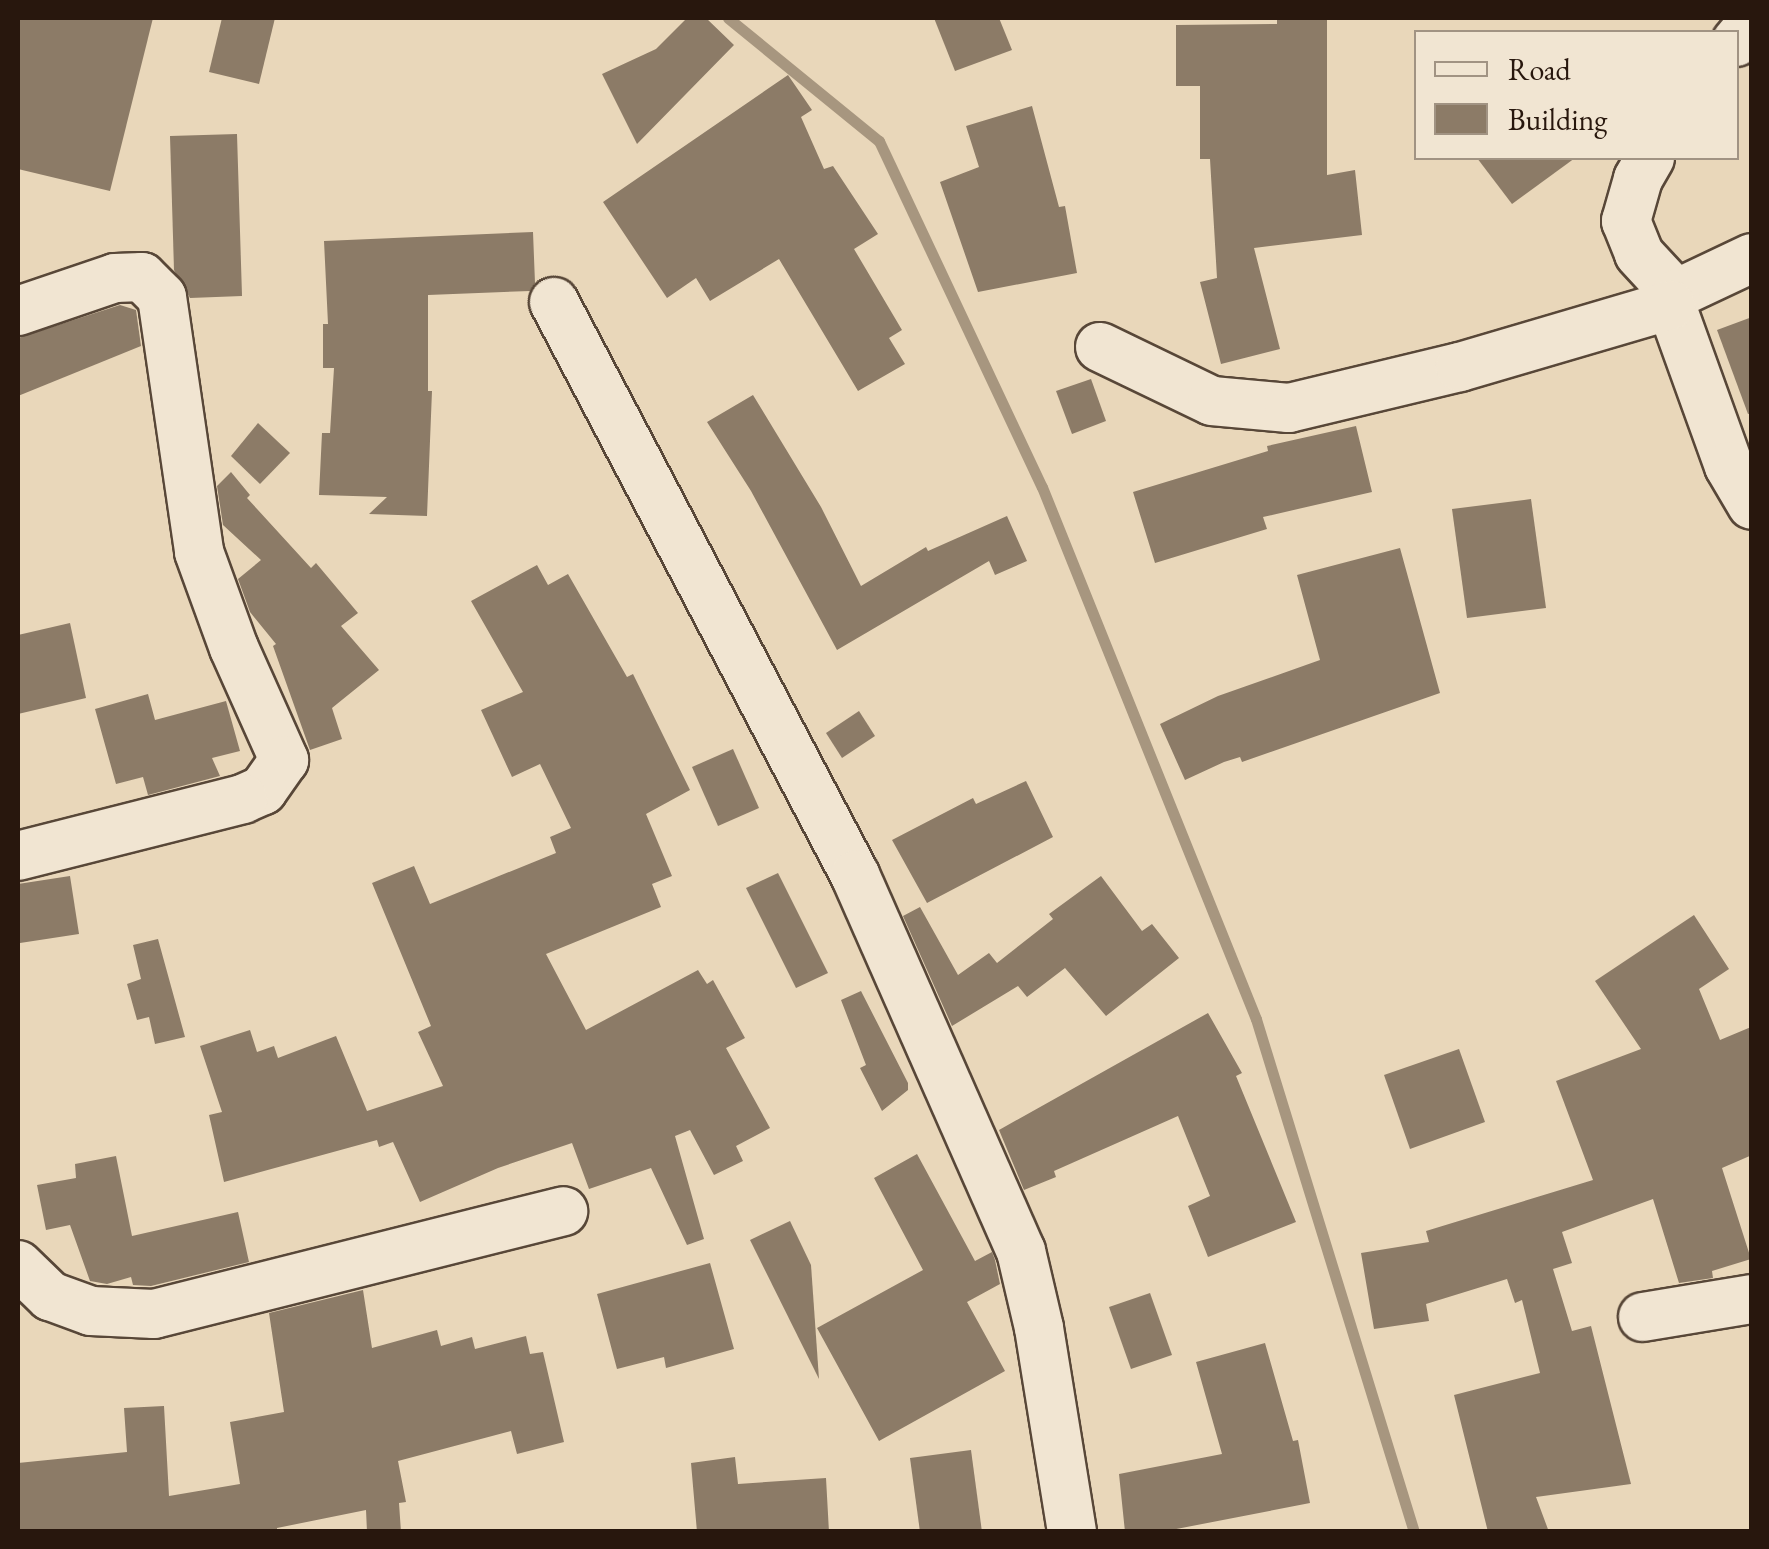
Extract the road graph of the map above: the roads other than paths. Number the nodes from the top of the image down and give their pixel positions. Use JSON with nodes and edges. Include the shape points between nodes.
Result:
{"nodes":[{"id":1,"x":1649,"y":160,"type":"edge"},
{"id":2,"x":1752,"y":258,"type":"edge"},
{"id":3,"x":1673,"y":300,"type":"junction"},
{"id":4,"x":554,"y":302,"type":"dead end"},
{"id":5,"x":18,"y":311,"type":"edge"},
{"id":6,"x":1100,"y":347,"type":"dead end"},
{"id":7,"x":1752,"y":504,"type":"edge"},
{"id":8,"x":18,"y":856,"type":"edge"},
{"id":9,"x":562,"y":1211,"type":"dead end"},
{"id":10,"x":18,"y":1265,"type":"edge"},
{"id":11,"x":1752,"y":1298,"type":"edge"},
{"id":12,"x":1643,"y":1317,"type":"dead end"},
{"id":13,"x":1072,"y":1532,"type":"edge"}],
"edges":[{"from":1,"to":3,"type":"street","via":[[1626,221],[1638,254]]},
{"from":2,"to":3,"type":"street"},
{"from":3,"to":6,"type":"street","via":[[1460,367],[1289,408],[1212,401]]},
{"from":3,"to":7,"type":"street","via":[[1729,466]]},
{"from":4,"to":13,"type":"street","via":[[854,875],[1021,1251]]},
{"from":5,"to":8,"type":"street","via":[[115,278],[142,277],[162,296],[199,552],[284,760],[263,790],[243,800]]},
{"from":9,"to":10,"type":"street","via":[[154,1314],[91,1311],[63,1301]]},
{"from":11,"to":12,"type":"street"}]}
